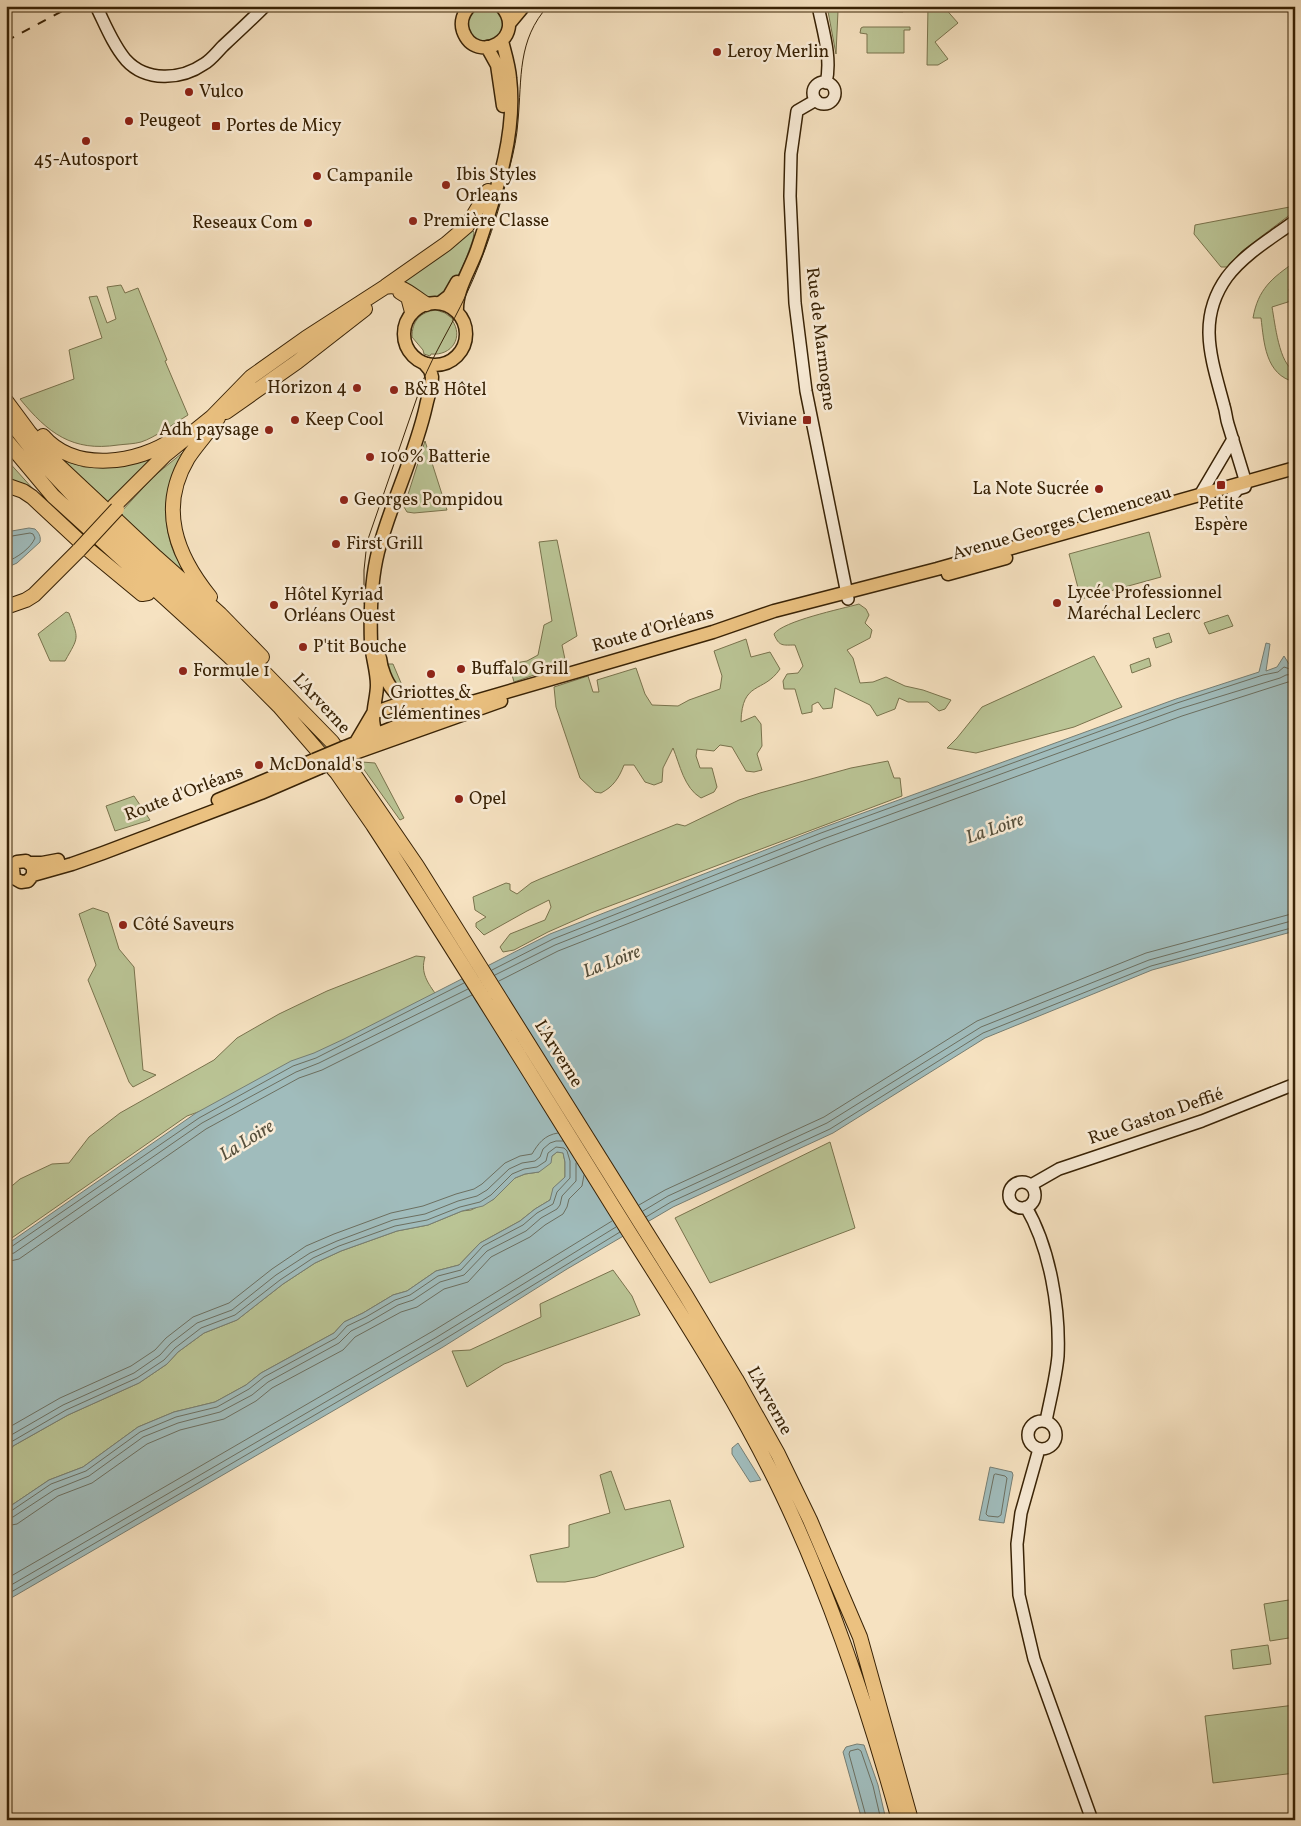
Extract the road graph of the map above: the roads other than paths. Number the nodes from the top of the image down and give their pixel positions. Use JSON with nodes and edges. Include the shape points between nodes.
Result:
{"nodes":[{"id":1,"x":96,"y":6,"type":"edge"},
{"id":2,"x":265,"y":6,"type":"edge"},
{"id":3,"x":502,"y":6,"type":"edge"},
{"id":4,"x":524,"y":6,"type":"edge"},
{"id":5,"x":818,"y":6,"type":"edge"},
{"id":6,"x":467,"y":8,"type":"edge"},
{"id":7,"x":512,"y":20,"type":"junction"},
{"id":8,"x":502,"y":40,"type":"junction"},
{"id":9,"x":487,"y":47,"type":"junction"},
{"id":10,"x":826,"y":83,"type":"junction"},
{"id":11,"x":816,"y":100,"type":"junction"},
{"id":12,"x":488,"y":191,"type":"junction"},
{"id":13,"x":1295,"y":221,"type":"edge"},
{"id":14,"x":385,"y":287,"type":"junction"},
{"id":15,"x":440,"y":303,"type":"junction"},
{"id":16,"x":426,"y":304,"type":"junction"},
{"id":17,"x":457,"y":311,"type":"junction"},
{"id":18,"x":412,"y":312,"type":"junction"},
{"id":19,"x":424,"y":363,"type":"junction"},
{"id":20,"x":443,"y":364,"type":"junction"},
{"id":21,"x":6,"y":394,"type":"edge"},
{"id":22,"x":6,"y":401,"type":"edge"},
{"id":23,"x":6,"y":416,"type":"edge"},
{"id":24,"x":215,"y":418,"type":"junction"},
{"id":25,"x":423,"y":420,"type":"junction"},
{"id":26,"x":1232,"y":435,"type":"junction"},
{"id":27,"x":6,"y":440,"type":"edge"},
{"id":28,"x":6,"y":452,"type":"edge"},
{"id":29,"x":1295,"y":468,"type":"edge"},
{"id":30,"x":1295,"y":477,"type":"edge"},
{"id":31,"x":1246,"y":483,"type":"junction"},
{"id":32,"x":6,"y":485,"type":"edge"},
{"id":33,"x":1233,"y":494,"type":"junction"},
{"id":34,"x":1205,"y":498,"type":"junction"},
{"id":35,"x":78,"y":548,"type":"junction"},
{"id":36,"x":374,"y":585,"type":"junction"},
{"id":37,"x":148,"y":593,"type":"junction"},
{"id":38,"x":842,"y":597,"type":"junction"},
{"id":39,"x":6,"y":602,"type":"edge"},
{"id":40,"x":6,"y":607,"type":"edge"},
{"id":41,"x":220,"y":614,"type":"junction"},
{"id":42,"x":407,"y":701,"type":"junction"},
{"id":43,"x":466,"y":703,"type":"junction"},
{"id":44,"x":373,"y":713,"type":"junction"},
{"id":45,"x":417,"y":718,"type":"junction"},
{"id":46,"x":412,"y":733,"type":"junction"},
{"id":47,"x":304,"y":734,"type":"junction"},
{"id":48,"x":381,"y":738,"type":"junction"},
{"id":49,"x":332,"y":742,"type":"junction"},
{"id":50,"x":351,"y":748,"type":"junction"},
{"id":51,"x":32,"y":869,"type":"junction"},
{"id":52,"x":11,"y":877,"type":"edge"},
{"id":53,"x":1295,"y":1084,"type":"edge"},
{"id":54,"x":1030,"y":1185,"type":"junction"},
{"id":55,"x":1026,"y":1207,"type":"junction"},
{"id":56,"x":1046,"y":1421,"type":"junction"},
{"id":57,"x":1038,"y":1449,"type":"junction"},
{"id":58,"x":794,"y":1503,"type":"junction"},
{"id":59,"x":899,"y":1820,"type":"edge"},
{"id":60,"x":911,"y":1820,"type":"edge"},
{"id":61,"x":1092,"y":1820,"type":"edge"}],
"edges":[{"from":1,"to":2,"type":"street","via":[[121,54],[134,68],[151,75],[167,76],[179,75],[205,64]]},
{"from":3,"to":7,"type":"main road"},
{"from":4,"to":7,"type":"main road"},
{"from":5,"to":10,"type":"street","via":[[828,57]]},
{"from":6,"to":9,"type":"main road","via":[[462,20],[464,33],[472,43]]},
{"from":7,"to":8,"type":"main road"},
{"from":8,"to":9,"type":"main road"},
{"from":8,"to":17,"type":"main road","via":[[510,79],[511,121],[500,176],[472,266],[457,299]]},
{"from":9,"to":12,"type":"main road","via":[[497,65],[503,99],[502,129]]},
{"from":10,"to":11,"type":"street","via":[[815,88]]},
{"from":10,"to":11,"type":"street","via":[[834,89],[833,100],[825,104]]},
{"from":11,"to":38,"type":"street","name":"Rue de Marmogne","via":[[797,112],[795,118],[790,162],[792,263],[806,391]]},
{"from":12,"to":14,"type":"highway","via":[[467,226]]},
{"from":12,"to":15,"type":"main road","via":[[462,272],[449,296]]},
{"from":13,"to":26,"type":"street","via":[[1236,267],[1214,302],[1209,347]]},
{"from":14,"to":16,"type":"highway","via":[[402,287]]},
{"from":14,"to":24,"type":"highway","via":[[265,366]]},
{"from":15,"to":16,"type":"main road"},
{"from":15,"to":17,"type":"main road"},
{"from":16,"to":18,"type":"main road"},
{"from":17,"to":20,"type":"main road","via":[[465,325],[465,343],[457,356]]},
{"from":18,"to":19,"type":"main road","via":[[404,326],[404,342],[412,356]]},
{"from":18,"to":24,"type":"highway","via":[[408,297],[397,290],[385,292],[297,362]]},
{"from":19,"to":20,"type":"main road"},
{"from":19,"to":25,"type":"main road","via":[[432,376]]},
{"from":20,"to":25,"type":"main road"},
{"from":21,"to":24,"type":"highway","via":[[52,446],[74,457],[87,459],[124,459],[143,454],[164,446],[202,420]]},
{"from":22,"to":41,"type":"highway","via":[[58,465]]},
{"from":23,"to":49,"type":"highway","name":"L'Arverne","via":[[41,461],[86,509],[238,646]]},
{"from":24,"to":35,"type":"highway","bridge":true,"via":[[165,455]]},
{"from":24,"to":41,"type":"highway","via":[[210,431],[181,472],[172,512],[180,551]]},
{"from":25,"to":36,"type":"main road","via":[[380,544]]},
{"from":26,"to":31,"type":"street"},
{"from":26,"to":34,"type":"street"},
{"from":27,"to":47,"type":"highway","name":"L'Arverne","via":[[53,496],[234,661]]},
{"from":28,"to":37,"type":"highway","via":[[75,527]]},
{"from":29,"to":31,"type":"main road"},
{"from":30,"to":33,"type":"main road","name":"Avenue Georges Clemenceau"},
{"from":31,"to":33,"type":"street"},
{"from":31,"to":34,"type":"main road"},
{"from":32,"to":37,"type":"highway","via":[[32,497],[90,551],[142,594]]},
{"from":33,"to":34,"type":"main road","name":"Avenue Georges Clemenceau"},
{"from":34,"to":38,"type":"main road","via":[[884,582]]},
{"from":34,"to":38,"type":"main road","name":"Avenue Georges Clemenceau","via":[[934,578]]},
{"from":35,"to":39,"type":"highway","via":[[39,584]]},
{"from":35,"to":40,"type":"highway","via":[[34,595]]},
{"from":36,"to":42,"type":"main road","via":[[381,665],[391,688]]},
{"from":36,"to":44,"type":"main road","via":[[371,644],[377,693]]},
{"from":37,"to":47,"type":"highway","via":[[240,675],[297,734]]},
{"from":38,"to":43,"type":"main road","name":"Route d'Orléans","via":[[774,611],[713,632]]},
{"from":38,"to":46,"type":"main road","name":"Route d'Orléans","via":[[546,685]]},
{"from":41,"to":49,"type":"highway","via":[[320,720]]},
{"from":42,"to":43,"type":"main road"},
{"from":42,"to":44,"type":"main road"},
{"from":42,"to":45,"type":"main road","via":[[413,706]]},
{"from":43,"to":45,"type":"main road","name":"Route d'Orléans"},
{"from":44,"to":48,"type":"main road","via":[[374,726]]},
{"from":44,"to":50,"type":"main road"},
{"from":45,"to":46,"type":"main road"},
{"from":45,"to":48,"type":"main road","name":"Route d'Orléans"},
{"from":46,"to":48,"type":"main road","name":"Route d'Orléans"},
{"from":47,"to":58,"type":"highway","name":"L'Arverne","via":[[359,803],[724,1386],[781,1493]]},
{"from":48,"to":50,"type":"main road","name":"Route d'Orléans"},
{"from":49,"to":58,"type":"highway","name":"L'Arverne","via":[[442,905],[660,1253],[736,1379],[794,1486]]},
{"from":50,"to":51,"type":"main road","name":"Route d'Orléans","bridge":true,"via":[[317,764]]},
{"from":51,"to":52,"type":"main road","via":[[25,882]]},
{"from":51,"to":52,"type":"main road","via":[[21,861],[14,865]]},
{"from":53,"to":54,"type":"street","name":"Rue Gaston Deffié","via":[[1202,1122],[1059,1168]]},
{"from":54,"to":55,"type":"street","via":[[1035,1197]]},
{"from":54,"to":55,"type":"street","via":[[1016,1183],[1008,1194],[1014,1205]]},
{"from":55,"to":56,"type":"street","via":[[1042,1240],[1056,1315],[1058,1357]]},
{"from":56,"to":57,"type":"street","via":[[1054,1428],[1056,1437],[1052,1445]]},
{"from":56,"to":57,"type":"street","via":[[1038,1421],[1028,1429],[1029,1442]]},
{"from":57,"to":61,"type":"street","via":[[1021,1513],[1017,1544],[1019,1595],[1034,1659]]},
{"from":58,"to":59,"type":"highway","name":"L'Arverne","via":[[877,1741]]},
{"from":58,"to":60,"type":"highway","name":"L'Arverne","via":[[860,1637]]}]}
